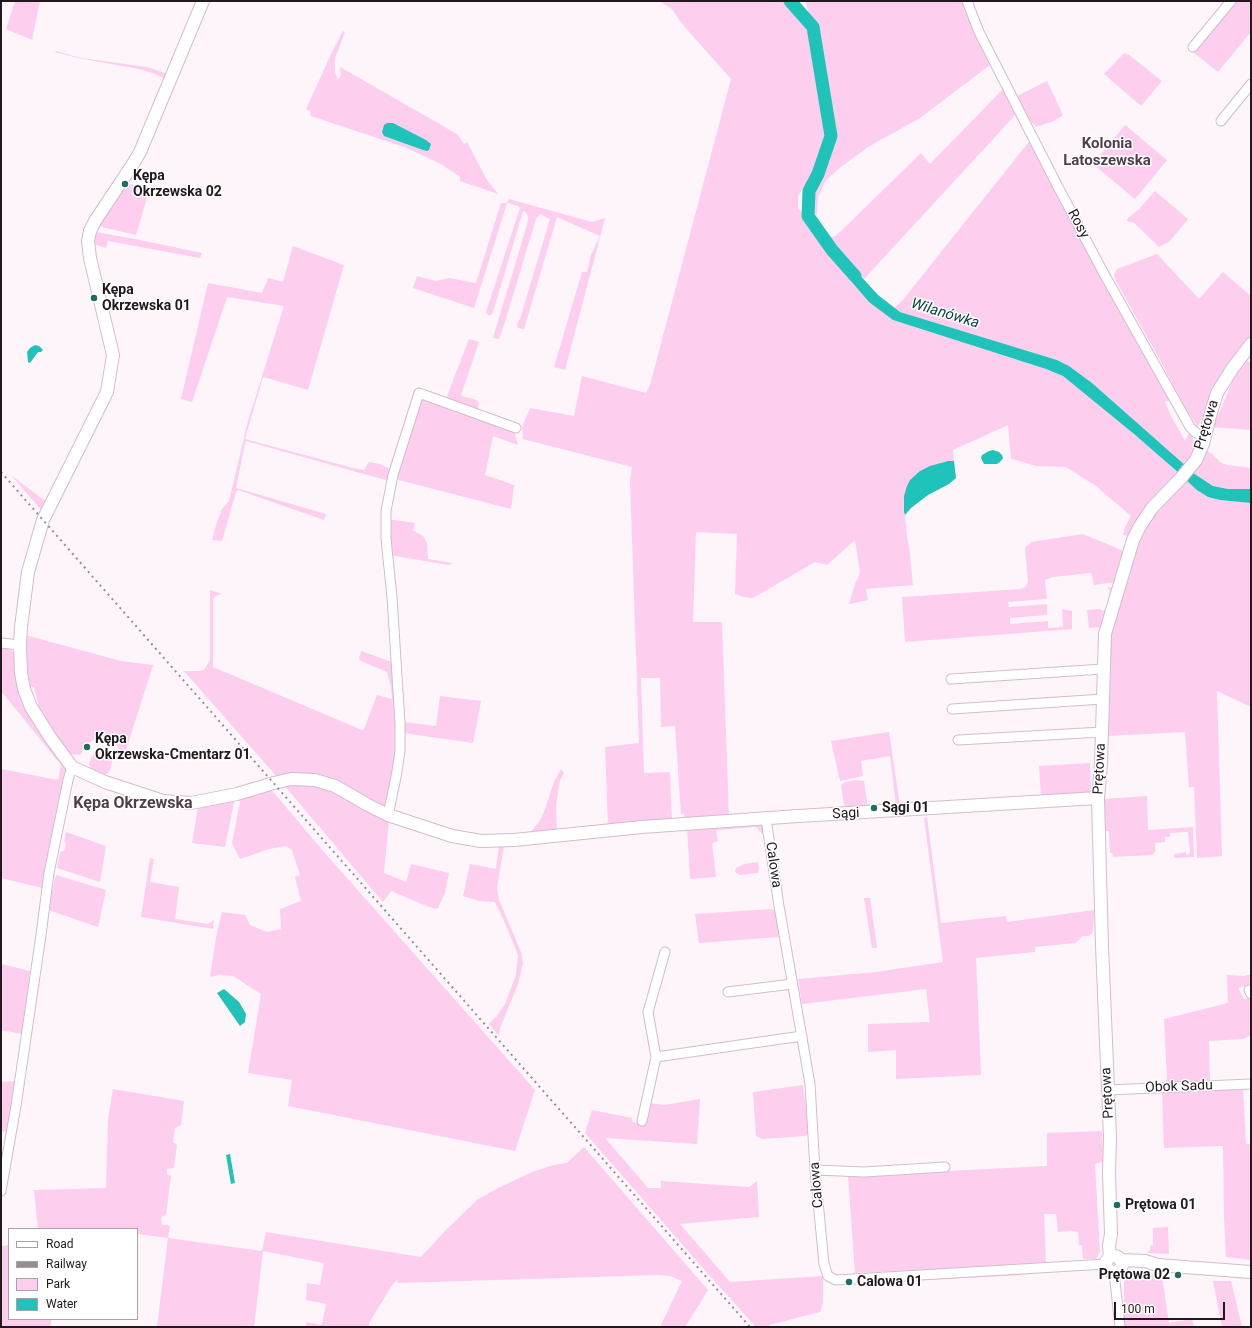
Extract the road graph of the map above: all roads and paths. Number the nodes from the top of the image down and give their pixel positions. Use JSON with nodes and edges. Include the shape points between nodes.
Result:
{"nodes":[{"id":1,"x":203,"y":1,"type":"edge"},
{"id":2,"x":967,"y":1,"type":"edge"},
{"id":3,"x":1231,"y":1,"type":"edge"},
{"id":4,"x":1193,"y":47,"type":"dead end"},
{"id":5,"x":1251,"y":84,"type":"edge"},
{"id":6,"x":1221,"y":121,"type":"dead end"},
{"id":7,"x":1249,"y":350,"type":"edge"},
{"id":8,"x":516,"y":428,"type":"dead end"},
{"id":9,"x":1204,"y":438,"type":"junction"},
{"id":10,"x":1,"y":643,"type":"edge"},
{"id":11,"x":20,"y":646,"type":"junction"},
{"id":12,"x":1104,"y":669,"type":"junction"},
{"id":13,"x":951,"y":679,"type":"dead end"},
{"id":14,"x":1103,"y":699,"type":"junction"},
{"id":15,"x":952,"y":709,"type":"dead end"},
{"id":16,"x":1102,"y":732,"type":"junction"},
{"id":17,"x":958,"y":740,"type":"dead end"},
{"id":18,"x":72,"y":767,"type":"junction"},
{"id":19,"x":1098,"y":798,"type":"junction"},
{"id":20,"x":388,"y":815,"type":"junction"},
{"id":21,"x":766,"y":818,"type":"junction"},
{"id":22,"x":665,"y":952,"type":"dead end"},
{"id":23,"x":792,"y":984,"type":"junction"},
{"id":24,"x":728,"y":992,"type":"dead end"},
{"id":25,"x":802,"y":1036,"type":"junction"},
{"id":26,"x":656,"y":1057,"type":"junction"},
{"id":27,"x":1251,"y":1084,"type":"edge"},
{"id":28,"x":1107,"y":1090,"type":"junction"},
{"id":29,"x":642,"y":1121,"type":"dead end"},
{"id":30,"x":944,"y":1167,"type":"dead end"},
{"id":31,"x":815,"y":1170,"type":"junction"},
{"id":32,"x":1,"y":1191,"type":"edge"},
{"id":33,"x":1115,"y":1263,"type":"junction"},
{"id":34,"x":1251,"y":1272,"type":"edge"},
{"id":35,"x":1120,"y":1327,"type":"edge"}],
"edges":[{"from":1,"to":11,"type":"street","via":[[140,152],[90,231],[90,258],[113,355],[106,392],[43,520],[28,572]]},
{"from":2,"to":9,"type":"street","name":"Rosy","via":[[979,32],[1103,272],[1190,427]]},
{"from":3,"to":4,"type":"street"},
{"from":5,"to":6,"type":"street"},
{"from":7,"to":9,"type":"street","name":"Prętowa","via":[[1232,369],[1217,392]]},
{"from":8,"to":20,"type":"street","via":[[419,393],[393,475],[386,510],[400,723],[400,752]]},
{"from":9,"to":12,"type":"street","name":"Prętowa","via":[[1191,466],[1152,508],[1133,540],[1105,634]]},
{"from":10,"to":11,"type":"street"},
{"from":11,"to":18,"type":"street","via":[[21,673],[31,707]]},
{"from":12,"to":13,"type":"street"},
{"from":12,"to":14,"type":"street","name":"Prętowa"},
{"from":14,"to":15,"type":"street"},
{"from":14,"to":16,"type":"street","name":"Prętowa"},
{"from":16,"to":17,"type":"street"},
{"from":16,"to":19,"type":"street","name":"Prętowa"},
{"from":18,"to":20,"type":"street","name":"Sągi","via":[[136,793],[163,801],[184,803],[237,794],[291,779],[315,780],[336,786]]},
{"from":18,"to":32,"type":"street","via":[[49,872],[16,1106]]},
{"from":19,"to":21,"type":"street","name":"Sągi"},
{"from":19,"to":28,"type":"street","name":"Prętowa"},
{"from":20,"to":21,"type":"street","name":"Sągi","via":[[452,836],[481,841]]},
{"from":21,"to":23,"type":"street","name":"Calowa"},
{"from":22,"to":26,"type":"street","via":[[648,1012]]},
{"from":23,"to":24,"type":"street"},
{"from":23,"to":25,"type":"street","name":"Calowa"},
{"from":25,"to":26,"type":"street"},
{"from":25,"to":31,"type":"street","name":"Calowa","via":[[810,1084]]},
{"from":26,"to":29,"type":"street"},
{"from":27,"to":28,"type":"street","name":"Obok Sadu"},
{"from":28,"to":33,"type":"street","name":"Prętowa","via":[[1110,1137],[1109,1246]]},
{"from":30,"to":31,"type":"street","via":[[864,1172]]},
{"from":31,"to":33,"type":"street","name":"Calowa","via":[[825,1271],[834,1280]]},
{"from":33,"to":34,"type":"street","via":[[1145,1261],[1158,1265]]},
{"from":33,"to":35,"type":"street","name":"Prętowa"}]}
